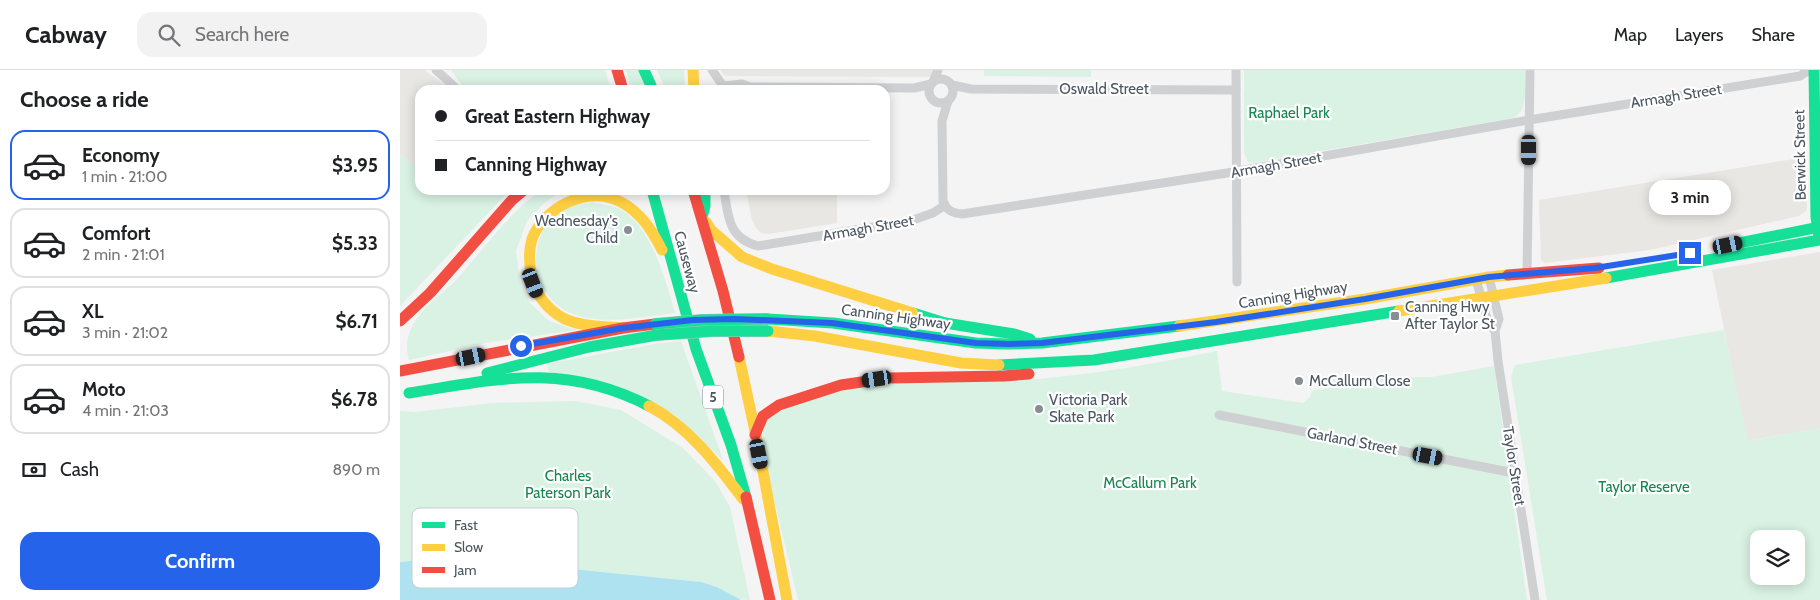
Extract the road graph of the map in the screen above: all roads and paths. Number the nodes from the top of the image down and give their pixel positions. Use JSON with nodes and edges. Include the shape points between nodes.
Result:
{"nodes":[{"id":1,"x":436,"y":70,"type":"edge"},
{"id":2,"x":617,"y":70,"type":"edge"},
{"id":3,"x":644,"y":70,"type":"edge"},
{"id":4,"x":693,"y":70,"type":"edge"},
{"id":5,"x":712,"y":70,"type":"edge"},
{"id":6,"x":938,"y":70,"type":"edge"},
{"id":7,"x":944,"y":70,"type":"edge"},
{"id":8,"x":1236,"y":70,"type":"edge"},
{"id":9,"x":1530,"y":70,"type":"edge"},
{"id":10,"x":1809,"y":70,"type":"edge"},
{"id":11,"x":1814,"y":70,"type":"edge"},
{"id":12,"x":1800,"y":76,"type":"junction"},
{"id":13,"x":932,"y":83,"type":"junction"},
{"id":14,"x":950,"y":83,"type":"junction"},
{"id":15,"x":1814,"y":83,"type":"junction"},
{"id":16,"x":452,"y":85,"type":"edge"},
{"id":17,"x":622,"y":85,"type":"edge"},
{"id":18,"x":651,"y":85,"type":"edge"},
{"id":19,"x":694,"y":85,"type":"edge"},
{"id":20,"x":721,"y":85,"type":"edge"},
{"id":21,"x":890,"y":88,"type":"edge"},
{"id":22,"x":914,"y":88,"type":"junction"},
{"id":23,"x":971,"y":89,"type":"junction"},
{"id":24,"x":1236,"y":90,"type":"junction"},
{"id":25,"x":951,"y":99,"type":"junction"},
{"id":26,"x":933,"y":100,"type":"junction"},
{"id":27,"x":1529,"y":120,"type":"junction"},
{"id":28,"x":942,"y":121,"type":"junction"},
{"id":29,"x":1235,"y":172,"type":"junction"},
{"id":30,"x":518,"y":195,"type":"edge"},
{"id":31,"x":653,"y":195,"type":"edge"},
{"id":32,"x":695,"y":195,"type":"edge"},
{"id":33,"x":705,"y":195,"type":"edge"},
{"id":34,"x":725,"y":195,"type":"edge"},
{"id":35,"x":945,"y":205,"type":"junction"},
{"id":36,"x":702,"y":217,"type":"junction"},
{"id":37,"x":1819,"y":227,"type":"edge"},
{"id":38,"x":1819,"y":240,"type":"edge"},
{"id":39,"x":1527,"y":274,"type":"junction"},
{"id":40,"x":1489,"y":277,"type":"junction"},
{"id":41,"x":1476,"y":279,"type":"junction"},
{"id":42,"x":676,"y":281,"type":"junction"},
{"id":43,"x":1237,"y":282,"type":"dead end"},
{"id":44,"x":1493,"y":294,"type":"junction"},
{"id":45,"x":1481,"y":297,"type":"junction"},
{"id":46,"x":403,"y":319,"type":"edge"},
{"id":47,"x":768,"y":325,"type":"junction"},
{"id":48,"x":623,"y":328,"type":"junction"},
{"id":49,"x":656,"y":329,"type":"junction"},
{"id":50,"x":1495,"y":331,"type":"junction"},
{"id":51,"x":400,"y":335,"type":"edge"},
{"id":52,"x":1042,"y":343,"type":"junction"},
{"id":53,"x":1094,"y":360,"type":"junction"},
{"id":54,"x":402,"y":368,"type":"edge"},
{"id":55,"x":462,"y":379,"type":"junction"},
{"id":56,"x":405,"y":394,"type":"edge"},
{"id":57,"x":1219,"y":415,"type":"dead end"},
{"id":58,"x":755,"y":435,"type":"junction"},
{"id":59,"x":1514,"y":473,"type":"junction"},
{"id":60,"x":751,"y":512,"type":"junction"},
{"id":61,"x":769,"y":595,"type":"edge"},
{"id":62,"x":787,"y":600,"type":"edge"},
{"id":63,"x":1536,"y":600,"type":"edge"}],
"edges":[{"from":1,"to":16,"type":"street"},
{"from":2,"to":17,"type":"main road"},
{"from":3,"to":18,"type":"main road"},
{"from":4,"to":19,"type":"main road"},
{"from":5,"to":20,"type":"street"},
{"from":6,"to":13,"type":"street"},
{"from":7,"to":14,"type":"street"},
{"from":8,"to":24,"type":"street"},
{"from":9,"to":27,"type":"street"},
{"from":10,"to":12,"type":"street","name":"Armagh Street"},
{"from":11,"to":15,"type":"main road","name":"Berwick Street"},
{"from":12,"to":15,"type":"street"},
{"from":12,"to":27,"type":"street","name":"Armagh Street"},
{"from":13,"to":14,"type":"street","via":[[942,79]]},
{"from":13,"to":22,"type":"street"},
{"from":13,"to":26,"type":"street","via":[[929,90]]},
{"from":14,"to":23,"type":"street","name":"Oswald Street"},
{"from":14,"to":25,"type":"street","via":[[954,90]]},
{"from":15,"to":37,"type":"main road","name":"Berwick Street"},
{"from":21,"to":22,"type":"street"},
{"from":22,"to":26,"type":"street"},
{"from":23,"to":24,"type":"street","name":"Oswald Street"},
{"from":23,"to":25,"type":"street","name":"Oswald Street"},
{"from":24,"to":29,"type":"street"},
{"from":25,"to":26,"type":"street","via":[[940,104]]},
{"from":25,"to":28,"type":"street"},
{"from":26,"to":28,"type":"street"},
{"from":27,"to":29,"type":"street","name":"Armagh Street"},
{"from":27,"to":39,"type":"street"},
{"from":28,"to":35,"type":"street","via":[[942,196]]},
{"from":29,"to":35,"type":"street","name":"Armagh Street","via":[[962,214],[954,214]]},
{"from":29,"to":43,"type":"street"},
{"from":30,"to":46,"type":"main road","via":[[430,294]]},
{"from":31,"to":42,"type":"main road","name":"Causeway","number":"5"},
{"from":32,"to":36,"type":"main road","name":"Causeway","number":"5"},
{"from":33,"to":36,"type":"main road"},
{"from":34,"to":35,"type":"street","name":"Armagh Street","via":[[730,224],[735,232],[741,239],[758,246],[910,222]]},
{"from":36,"to":52,"type":"main road","via":[[711,230],[742,257],[772,269],[945,323],[1014,334]]},
{"from":36,"to":58,"type":"main road","name":"Causeway","number":"5","via":[[739,356]]},
{"from":37,"to":38,"type":"main road","name":"Berwick Street"},
{"from":37,"to":39,"type":"main road","name":"Canning Highway","via":[[1648,260]]},
{"from":38,"to":44,"type":"main road","name":"Canning Highway"},
{"from":39,"to":40,"type":"main road","name":"Canning Highway"},
{"from":40,"to":41,"type":"main road","name":"Canning Highway"},
{"from":40,"to":44,"type":"street","name":"Taylor Street"},
{"from":41,"to":45,"type":"street","name":"Taylor Street"},
{"from":41,"to":52,"type":"main road","name":"Canning Highway","via":[[1216,322]]},
{"from":42,"to":48,"type":"main road","via":[[659,244],[640,216],[628,206],[593,195],[567,201],[554,210],[534,234],[528,256],[537,293],[547,306],[568,320]]},
{"from":42,"to":60,"type":"main road","name":"Causeway","number":"5"},
{"from":44,"to":45,"type":"main road","name":"Canning Highway"},
{"from":44,"to":50,"type":"street","name":"Taylor Street","via":[[1499,319]]},
{"from":45,"to":50,"type":"street","name":"Taylor Street","via":[[1488,322]]},
{"from":45,"to":53,"type":"main road","name":"Canning Highway"},
{"from":46,"to":51,"type":"main road"},
{"from":47,"to":49,"type":"main road","bridge":true,"via":[[712,331]]},
{"from":47,"to":52,"type":"main road","name":"Canning Highway","via":[[832,323],[976,343]]},
{"from":47,"to":53,"type":"main road","name":"Canning Highway","via":[[961,363],[1008,365]]},
{"from":48,"to":49,"type":"main road"},
{"from":48,"to":54,"type":"main road"},
{"from":49,"to":55,"type":"main road"},
{"from":50,"to":59,"type":"street","name":"Taylor Street"},
{"from":53,"to":58,"type":"main road","via":[[1050,372],[889,378],[841,385],[778,405],[763,416]]},
{"from":54,"to":55,"type":"main road","via":[[408,374],[424,379]]},
{"from":55,"to":56,"type":"main road"},
{"from":56,"to":60,"type":"main road","via":[[528,377],[550,376],[597,384],[640,400],[680,427],[721,468]]},
{"from":57,"to":59,"type":"street","name":"Garland Street"},
{"from":58,"to":62,"type":"main road","name":"Causeway","number":"5"},
{"from":59,"to":63,"type":"street","name":"Taylor Street"},
{"from":60,"to":61,"type":"main road","name":"Causeway","number":"5"}]}
